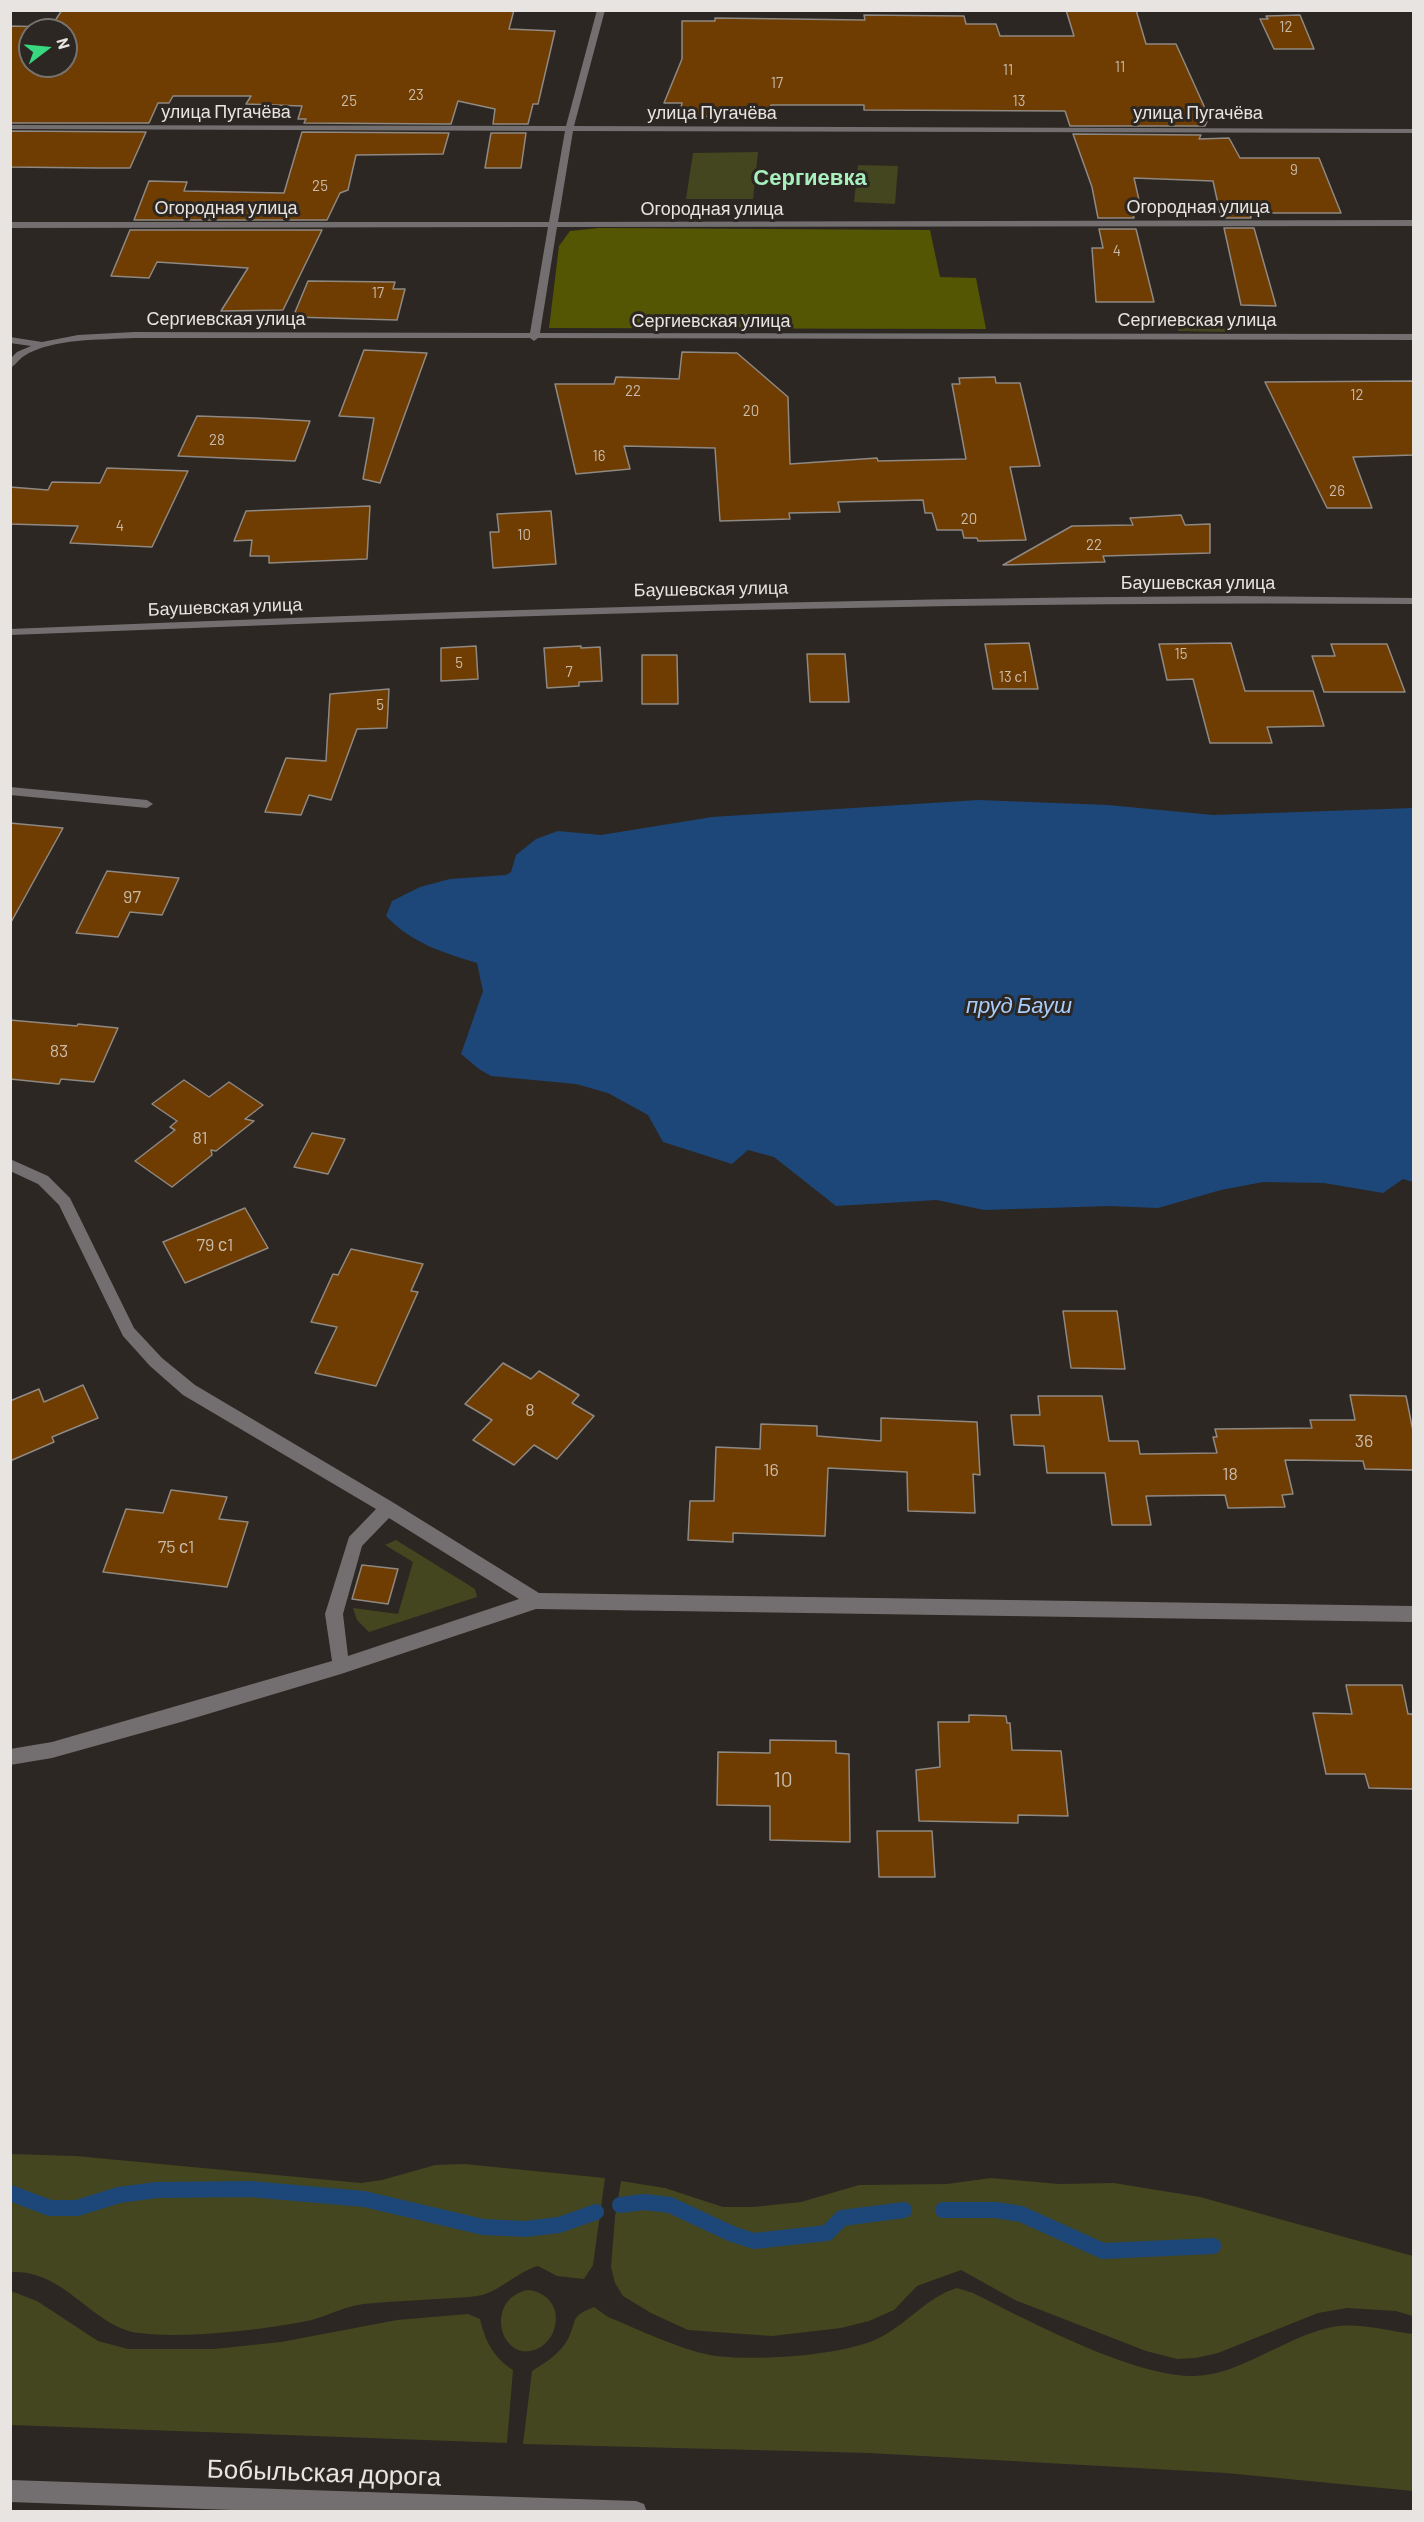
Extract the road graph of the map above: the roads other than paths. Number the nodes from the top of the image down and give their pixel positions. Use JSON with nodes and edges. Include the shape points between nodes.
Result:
{"nodes":[{"id":1,"x":601,"y":10,"type":"edge"},
{"id":2,"x":10,"y":128,"type":"edge"},
{"id":3,"x":569,"y":129,"type":"junction"},
{"id":4,"x":1413,"y":131,"type":"edge"},
{"id":5,"x":1413,"y":223,"type":"edge"},
{"id":6,"x":10,"y":225,"type":"edge"},
{"id":7,"x":553,"y":225,"type":"junction"},
{"id":8,"x":1413,"y":337,"type":"edge"},
{"id":9,"x":534,"y":338,"type":"junction"},
{"id":10,"x":10,"y":340,"type":"edge"},
{"id":11,"x":42,"y":345,"type":"junction"},
{"id":12,"x":10,"y":365,"type":"edge"},
{"id":13,"x":1413,"y":601,"type":"edge"},
{"id":14,"x":10,"y":632,"type":"edge"},
{"id":15,"x":10,"y":791,"type":"edge"},
{"id":16,"x":147,"y":804,"type":"dead end"},
{"id":17,"x":10,"y":1164,"type":"edge"},
{"id":18,"x":388,"y":1508,"type":"junction"},
{"id":19,"x":536,"y":1601,"type":"junction"},
{"id":20,"x":1413,"y":1614,"type":"edge"},
{"id":21,"x":341,"y":1666,"type":"junction"},
{"id":22,"x":10,"y":1757,"type":"edge"},
{"id":23,"x":10,"y":2491,"type":"edge"},
{"id":24,"x":636,"y":2511,"type":"edge"}],
"edges":[{"from":1,"to":3,"type":"street"},
{"from":2,"to":3,"type":"street","name":"улица Пугачёва"},
{"from":3,"to":4,"type":"street","name":"улица Пугачёва"},
{"from":3,"to":7,"type":"street"},
{"from":5,"to":7,"type":"street","name":"Огородная улица"},
{"from":6,"to":7,"type":"street","name":"Огородная улица"},
{"from":7,"to":9,"type":"street"},
{"from":8,"to":9,"type":"street","name":"Сергиевская улица"},
{"from":9,"to":11,"type":"street","name":"Сергиевская улица","via":[[134,335],[78,338]]},
{"from":10,"to":11,"type":"street","name":"Сергиевская улица"},
{"from":11,"to":12,"type":"street","via":[[20,354]]},
{"from":13,"to":14,"type":"street","name":"Баушевская улица","via":[[843,603]]},
{"from":15,"to":16,"type":"street"},
{"from":17,"to":18,"type":"street","via":[[43,1180],[65,1202],[128,1332],[156,1362],[189,1390]]},
{"from":18,"to":19,"type":"street"},
{"from":18,"to":21,"type":"street","via":[[355,1542],[334,1614]]},
{"from":19,"to":20,"type":"street"},
{"from":19,"to":21,"type":"street"},
{"from":21,"to":22,"type":"street","via":[[52,1750]]},
{"from":23,"to":24,"type":"street","name":"Бобыльская дорога"}]}
